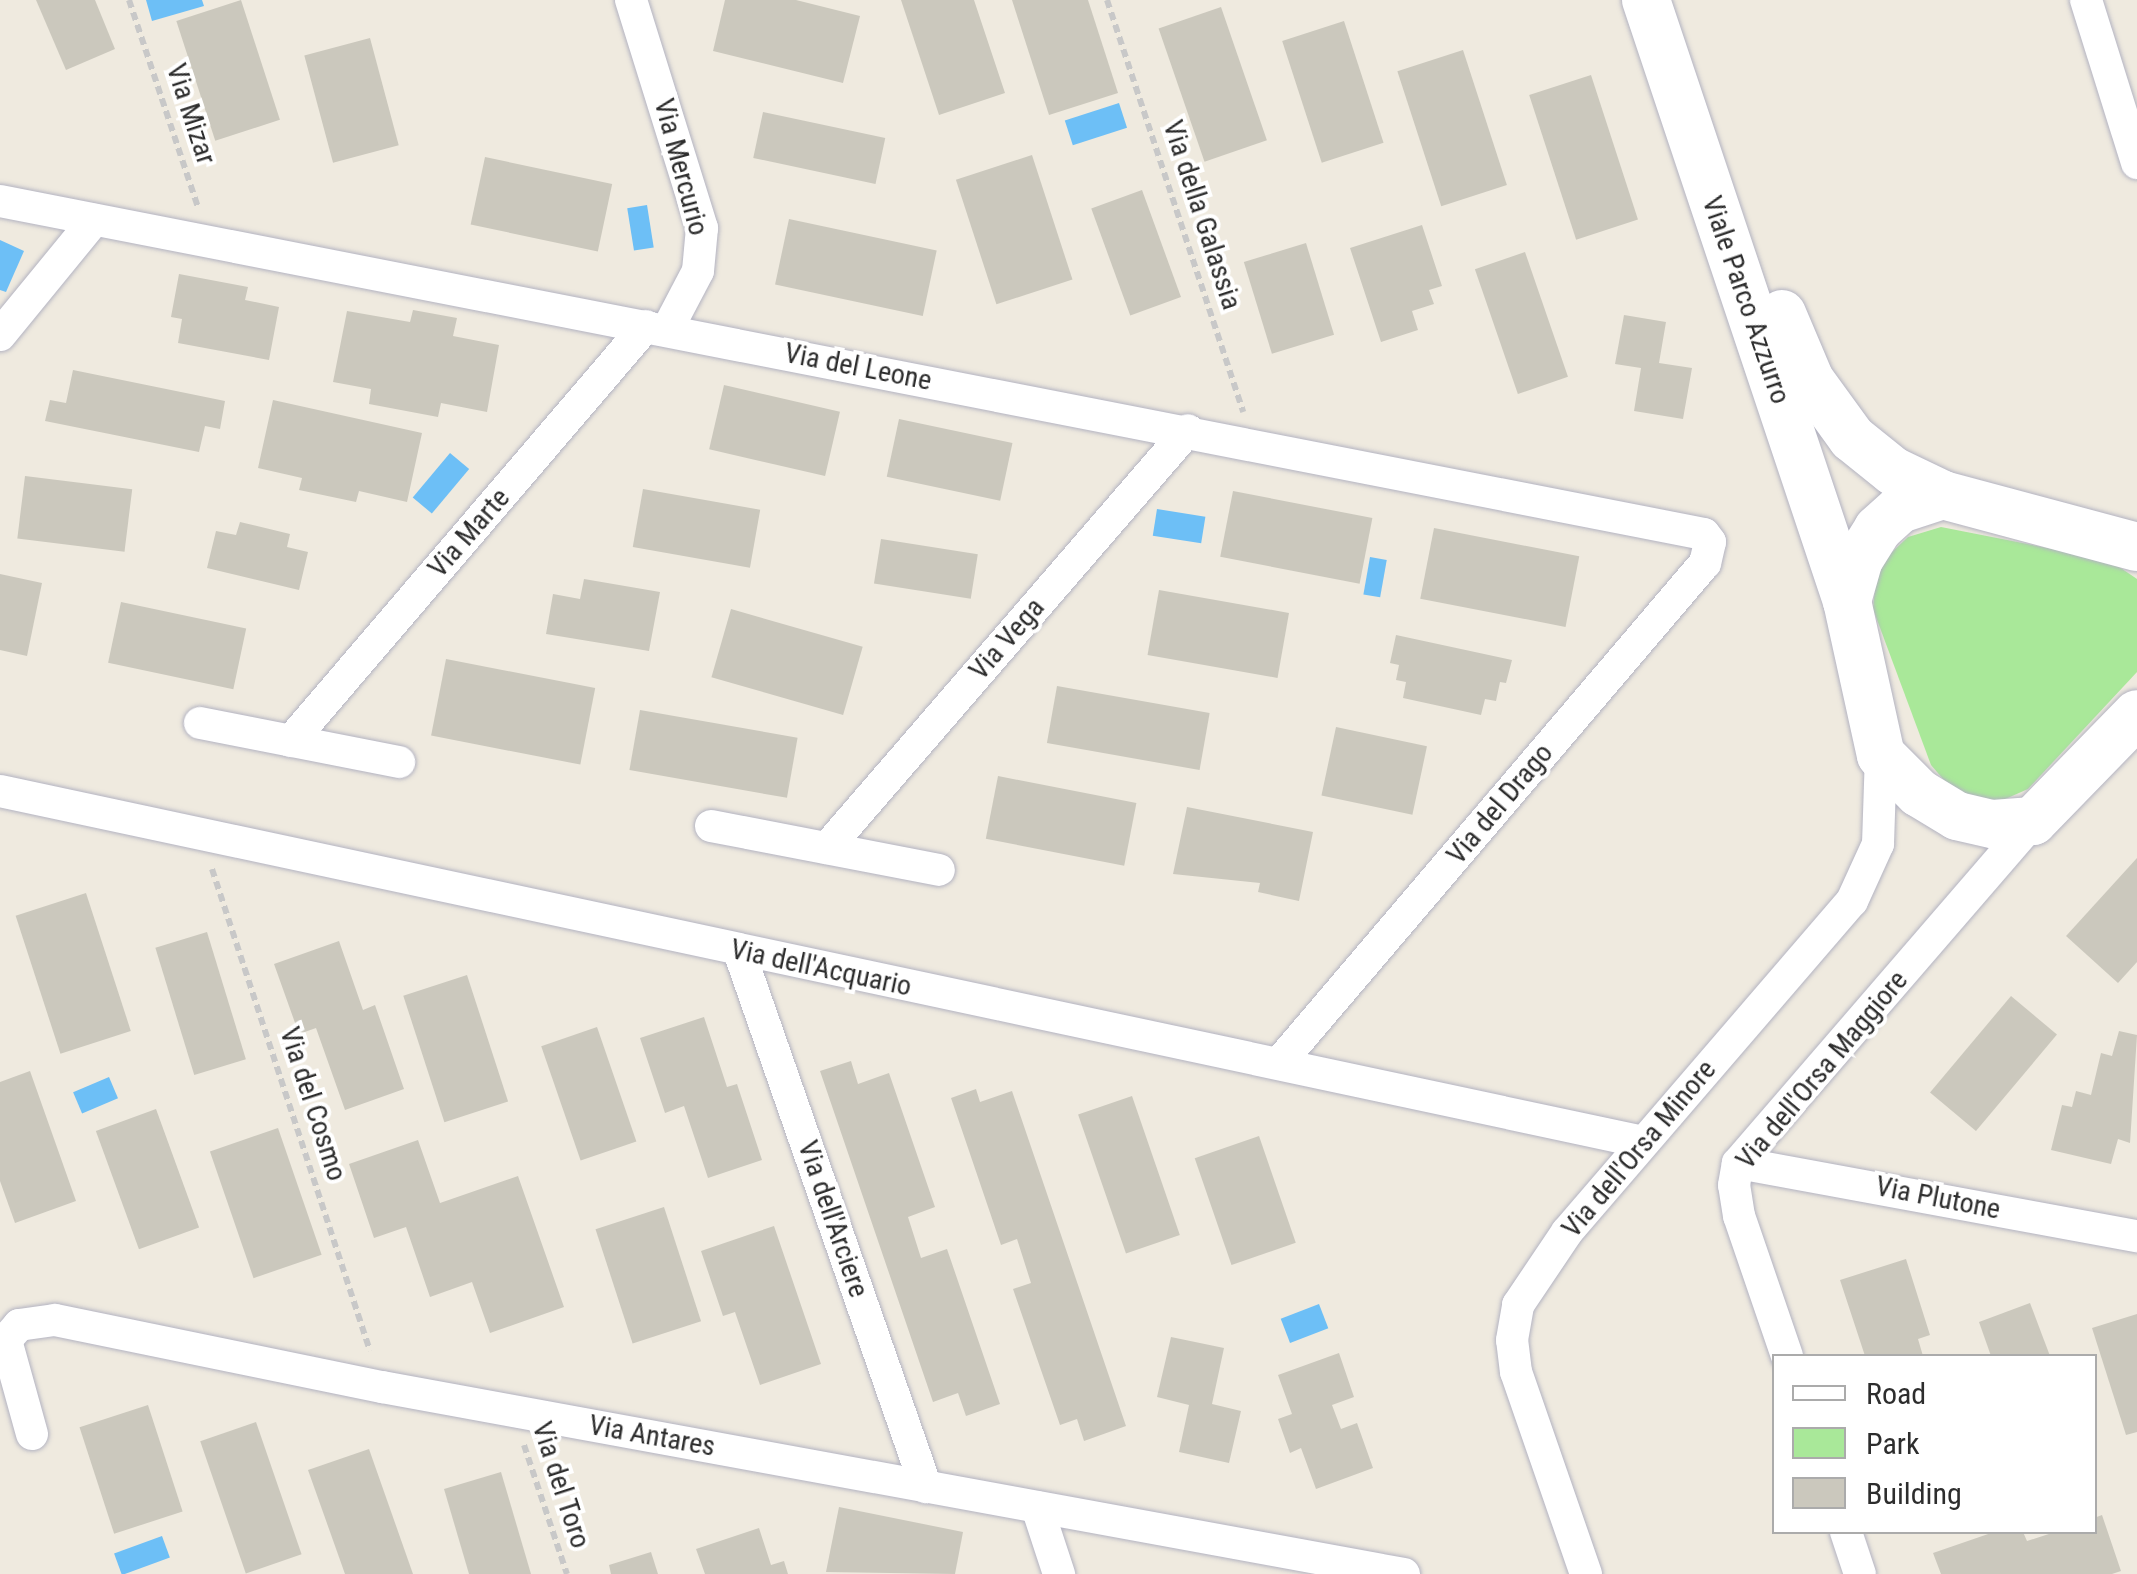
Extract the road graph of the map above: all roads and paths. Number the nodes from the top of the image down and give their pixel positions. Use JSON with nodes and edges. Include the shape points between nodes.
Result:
{"nodes":[{"id":1,"x":129,"y":0,"type":"edge"},
{"id":2,"x":632,"y":0,"type":"edge"},
{"id":3,"x":1108,"y":0,"type":"edge"},
{"id":4,"x":1646,"y":0,"type":"edge"},
{"id":5,"x":1671,"y":0,"type":"edge"},
{"id":6,"x":2086,"y":0,"type":"edge"},
{"id":7,"x":2137,"y":163,"type":"edge"},
{"id":8,"x":0,"y":202,"type":"edge"},
{"id":9,"x":94,"y":220,"type":"junction"},
{"id":10,"x":210,"y":242,"type":"junction"},
{"id":11,"x":657,"y":328,"type":"junction"},
{"id":12,"x":0,"y":335,"type":"edge"},
{"id":13,"x":1188,"y":430,"type":"junction"},
{"id":14,"x":1253,"y":443,"type":"junction"},
{"id":15,"x":1942,"y":495,"type":"junction"},
{"id":16,"x":1710,"y":542,"type":"joint"},
{"id":17,"x":2136,"y":545,"type":"edge"},
{"id":18,"x":1847,"y":601,"type":"junction"},
{"id":19,"x":2137,"y":714,"type":"edge"},
{"id":20,"x":200,"y":723,"type":"dead end"},
{"id":21,"x":291,"y":741,"type":"junction"},
{"id":22,"x":1882,"y":755,"type":"junction"},
{"id":23,"x":398,"y":762,"type":"dead end"},
{"id":24,"x":0,"y":791,"type":"edge"},
{"id":25,"x":2033,"y":821,"type":"junction"},
{"id":26,"x":711,"y":826,"type":"dead end"},
{"id":27,"x":201,"y":835,"type":"junction"},
{"id":28,"x":826,"y":848,"type":"junction"},
{"id":29,"x":939,"y":870,"type":"dead end"},
{"id":30,"x":740,"y":951,"type":"junction"},
{"id":31,"x":1281,"y":1062,"type":"junction"},
{"id":32,"x":1643,"y":1142,"type":"junction"},
{"id":33,"x":1738,"y":1163,"type":"junction"},
{"id":34,"x":2137,"y":1236,"type":"edge"},
{"id":35,"x":1786,"y":1354,"type":"edge"},
{"id":36,"x":382,"y":1387,"type":"junction"},
{"id":37,"x":513,"y":1411,"type":"junction"},
{"id":38,"x":32,"y":1434,"type":"dead end"},
{"id":39,"x":926,"y":1486,"type":"junction"},
{"id":40,"x":1036,"y":1506,"type":"junction"},
{"id":41,"x":1847,"y":1534,"type":"edge"},
{"id":42,"x":567,"y":1574,"type":"edge"},
{"id":43,"x":1058,"y":1574,"type":"edge"},
{"id":44,"x":1404,"y":1574,"type":"edge"},
{"id":45,"x":1586,"y":1574,"type":"edge"},
{"id":46,"x":1860,"y":1574,"type":"edge"}],
"edges":[{"from":1,"to":10,"type":"path","name":"Via Mizar"},
{"from":2,"to":11,"type":"street","name":"Via Mercurio","via":[[702,228],[698,271]]},
{"from":3,"to":14,"type":"path","name":"Via della Galassia"},
{"from":4,"to":18,"type":"street","name":"Viale Parco Azzurro"},
{"from":5,"to":15,"type":"street","name":"Viale Parco Azzurro","via":[[1810,380],[1871,456]]},
{"from":6,"to":7,"type":"street"},
{"from":8,"to":9,"type":"street","name":"Via del Leone"},
{"from":9,"to":10,"type":"street","name":"Via del Leone"},
{"from":9,"to":12,"type":"street"},
{"from":10,"to":11,"type":"street","name":"Via del Leone"},
{"from":11,"to":13,"type":"street","name":"Via del Leone"},
{"from":11,"to":21,"type":"street","name":"Via Marte"},
{"from":13,"to":14,"type":"street","name":"Via del Leone"},
{"from":13,"to":28,"type":"street","name":"Via Vega"},
{"from":14,"to":16,"type":"street","name":"Via del Leone","via":[[1692,528]]},
{"from":15,"to":17,"type":"street","name":"Viale Parco Azzurro"},
{"from":15,"to":18,"type":"street","via":[[1900,509],[1878,529],[1859,559]]},
{"from":16,"to":31,"type":"street","name":"Via del Drago","via":[[1705,563]]},
{"from":18,"to":22,"type":"street","name":"Viale Parco Azzurro"},
{"from":19,"to":25,"type":"street"},
{"from":20,"to":21,"type":"street"},
{"from":21,"to":23,"type":"street"},
{"from":22,"to":25,"type":"street","via":[[1919,793],[1957,816],[1992,824]]},
{"from":22,"to":32,"type":"street","name":"Via dell'Orsa Minore","via":[[1878,844],[1852,901]]},
{"from":24,"to":27,"type":"street","name":"Via dell'Acquario"},
{"from":25,"to":33,"type":"street","name":"Via dell'Orsa Maggiore"},
{"from":26,"to":28,"type":"street"},
{"from":27,"to":30,"type":"street","name":"Via dell'Acquario"},
{"from":27,"to":36,"type":"path","name":"Via del Cosmo"},
{"from":28,"to":29,"type":"street"},
{"from":30,"to":31,"type":"street","name":"Via dell'Acquario"},
{"from":30,"to":39,"type":"street","name":"Via dell'Arciere"},
{"from":31,"to":32,"type":"street","name":"Via dell'Acquario"},
{"from":32,"to":45,"type":"street","name":"Via dell'Orsa Minore","via":[[1538,1270],[1518,1305],[1512,1340],[1516,1372]]},
{"from":33,"to":34,"type":"street","name":"Via Plutone"},
{"from":33,"to":35,"type":"street","name":"Via dell'Orsa Maggiore","via":[[1739,1216]]},
{"from":36,"to":37,"type":"street","name":"Via Antares"},
{"from":36,"to":38,"type":"street","name":"Via Antares","via":[[39,1319],[12,1331],[6,1350]]},
{"from":37,"to":39,"type":"street","name":"Via Antares"},
{"from":37,"to":42,"type":"path","name":"Via del Toro"},
{"from":39,"to":40,"type":"street","name":"Via Antares"},
{"from":40,"to":43,"type":"street"},
{"from":40,"to":44,"type":"street","name":"Via Antares"},
{"from":41,"to":46,"type":"street"}]}
